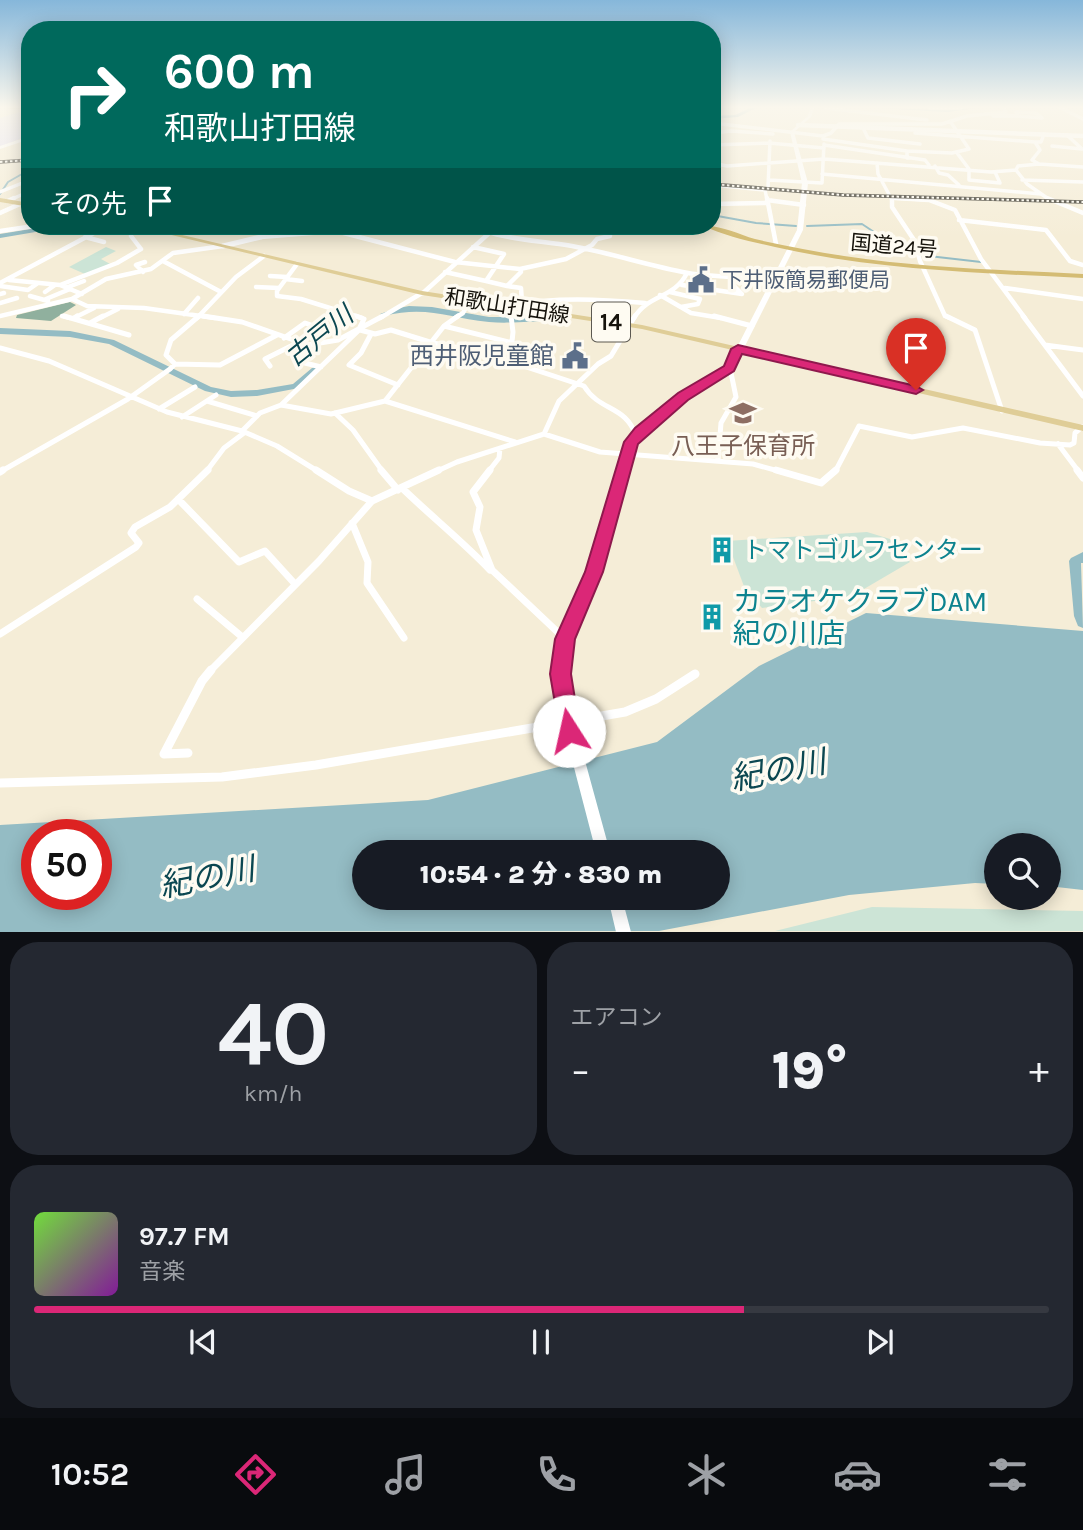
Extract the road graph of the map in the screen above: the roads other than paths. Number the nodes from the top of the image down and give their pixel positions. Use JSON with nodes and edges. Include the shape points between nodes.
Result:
{"nodes":[{"id":1,"x":768,"y":151,"type":"edge"},
{"id":2,"x":797,"y":151,"type":"edge"},
{"id":3,"x":824,"y":151,"type":"edge"},
{"id":4,"x":869,"y":151,"type":"edge"},
{"id":5,"x":907,"y":151,"type":"edge"},
{"id":6,"x":931,"y":151,"type":"edge"},
{"id":7,"x":961,"y":151,"type":"edge"},
{"id":8,"x":1038,"y":151,"type":"edge"},
{"id":9,"x":874,"y":152,"type":"joint"},
{"id":10,"x":957,"y":153,"type":"junction"},
{"id":11,"x":907,"y":158,"type":"junction"},
{"id":12,"x":824,"y":159,"type":"junction"},
{"id":13,"x":767,"y":163,"type":"junction"},
{"id":14,"x":800,"y":163,"type":"junction"},
{"id":15,"x":877,"y":163,"type":"junction"},
{"id":16,"x":1039,"y":164,"type":"junction"},
{"id":17,"x":721,"y":165,"type":"edge"},
{"id":18,"x":929,"y":165,"type":"junction"},
{"id":19,"x":935,"y":166,"type":"junction"},
{"id":20,"x":1083,"y":167,"type":"edge"},
{"id":21,"x":969,"y":169,"type":"junction"},
{"id":22,"x":1016,"y":170,"type":"junction"},
{"id":23,"x":995,"y":172,"type":"junction"},
{"id":24,"x":822,"y":174,"type":"junction"},
{"id":25,"x":769,"y":180,"type":"junction"},
{"id":26,"x":882,"y":180,"type":"junction"},
{"id":27,"x":1022,"y":180,"type":"junction"},
{"id":28,"x":805,"y":183,"type":"junction"},
{"id":29,"x":1083,"y":183,"type":"edge"},
{"id":30,"x":21,"y":184,"type":"edge"},
{"id":31,"x":18,"y":185,"type":"junction"},
{"id":32,"x":21,"y":186,"type":"edge"},
{"id":33,"x":721,"y":186,"type":"edge"},
{"id":34,"x":961,"y":186,"type":"junction"},
{"id":35,"x":768,"y":187,"type":"dead end"},
{"id":36,"x":1,"y":190,"type":"edge"},
{"id":37,"x":21,"y":192,"type":"edge"},
{"id":38,"x":1041,"y":194,"type":"junction"},
{"id":39,"x":891,"y":198,"type":"junction"},
{"id":40,"x":4,"y":201,"type":"edge"},
{"id":41,"x":767,"y":201,"type":"junction"},
{"id":42,"x":20,"y":204,"type":"joint"},
{"id":43,"x":721,"y":205,"type":"edge"},
{"id":44,"x":804,"y":205,"type":"junction"},
{"id":45,"x":0,"y":213,"type":"edge"},
{"id":46,"x":1083,"y":213,"type":"edge"},
{"id":47,"x":959,"y":220,"type":"junction"},
{"id":48,"x":21,"y":228,"type":"edge"},
{"id":49,"x":721,"y":228,"type":"edge"},
{"id":50,"x":721,"y":230,"type":"edge"},
{"id":51,"x":0,"y":231,"type":"edge"},
{"id":52,"x":89,"y":235,"type":"edge"},
{"id":53,"x":131,"y":235,"type":"edge"},
{"id":54,"x":175,"y":235,"type":"edge"},
{"id":55,"x":265,"y":235,"type":"edge"},
{"id":56,"x":307,"y":235,"type":"edge"},
{"id":57,"x":356,"y":235,"type":"edge"},
{"id":58,"x":487,"y":235,"type":"edge"},
{"id":59,"x":500,"y":235,"type":"edge"},
{"id":60,"x":610,"y":235,"type":"edge"},
{"id":61,"x":85,"y":237,"type":"junction"},
{"id":62,"x":261,"y":237,"type":"junction"},
{"id":63,"x":104,"y":242,"type":"dead end"},
{"id":64,"x":776,"y":244,"type":"junction"},
{"id":65,"x":223,"y":246,"type":"junction"},
{"id":66,"x":473,"y":247,"type":"junction"},
{"id":67,"x":583,"y":249,"type":"junction"},
{"id":68,"x":790,"y":249,"type":"junction"},
{"id":69,"x":264,"y":256,"type":"junction"},
{"id":70,"x":163,"y":261,"type":"junction"},
{"id":71,"x":145,"y":262,"type":"dead end"},
{"id":72,"x":455,"y":262,"type":"junction"},
{"id":73,"x":297,"y":264,"type":"junction"},
{"id":74,"x":922,"y":265,"type":"junction"},
{"id":75,"x":1083,"y":265,"type":"edge"},
{"id":76,"x":494,"y":268,"type":"junction"},
{"id":77,"x":989,"y":269,"type":"junction"},
{"id":78,"x":520,"y":270,"type":"junction"},
{"id":79,"x":144,"y":272,"type":"junction"},
{"id":80,"x":445,"y":272,"type":"junction"},
{"id":81,"x":687,"y":273,"type":"junction"},
{"id":82,"x":1083,"y":274,"type":"edge"},
{"id":83,"x":270,"y":276,"type":"dead end"},
{"id":84,"x":286,"y":278,"type":"junction"},
{"id":85,"x":731,"y":279,"type":"junction"},
{"id":86,"x":6,"y":280,"type":"junction"},
{"id":87,"x":774,"y":280,"type":"junction"},
{"id":88,"x":83,"y":281,"type":"dead end"},
{"id":89,"x":302,"y":281,"type":"dead end"},
{"id":90,"x":486,"y":281,"type":"junction"},
{"id":91,"x":0,"y":283,"type":"edge"},
{"id":92,"x":38,"y":283,"type":"junction"},
{"id":93,"x":59,"y":284,"type":"junction"},
{"id":94,"x":682,"y":285,"type":"junction"},
{"id":95,"x":507,"y":286,"type":"junction"},
{"id":96,"x":69,"y":288,"type":"junction"},
{"id":97,"x":256,"y":288,"type":"dead end"},
{"id":98,"x":279,"y":288,"type":"junction"},
{"id":99,"x":1003,"y":288,"type":"junction"},
{"id":100,"x":45,"y":292,"type":"dead end"},
{"id":101,"x":221,"y":292,"type":"junction"},
{"id":102,"x":670,"y":292,"type":"junction"},
{"id":103,"x":422,"y":293,"type":"junction"},
{"id":104,"x":82,"y":294,"type":"junction"},
{"id":105,"x":742,"y":294,"type":"junction"},
{"id":106,"x":660,"y":295,"type":"junction"},
{"id":107,"x":30,"y":296,"type":"dead end"},
{"id":108,"x":17,"y":298,"type":"dead end"},
{"id":109,"x":198,"y":298,"type":"dead end"},
{"id":110,"x":47,"y":299,"type":"junction"},
{"id":111,"x":72,"y":299,"type":"junction"},
{"id":112,"x":1083,"y":299,"type":"edge"},
{"id":113,"x":469,"y":302,"type":"junction"},
{"id":114,"x":522,"y":302,"type":"junction"},
{"id":115,"x":0,"y":303,"type":"edge"},
{"id":116,"x":645,"y":303,"type":"junction"},
{"id":117,"x":743,"y":303,"type":"dead end"},
{"id":118,"x":53,"y":304,"type":"junction"},
{"id":119,"x":95,"y":307,"type":"junction"},
{"id":120,"x":509,"y":307,"type":"junction"},
{"id":121,"x":681,"y":307,"type":"junction"},
{"id":122,"x":120,"y":308,"type":"junction"},
{"id":123,"x":184,"y":314,"type":"junction"},
{"id":124,"x":0,"y":316,"type":"edge"},
{"id":125,"x":62,"y":316,"type":"dead end"},
{"id":126,"x":200,"y":316,"type":"junction"},
{"id":127,"x":74,"y":318,"type":"junction"},
{"id":128,"x":90,"y":323,"type":"junction"},
{"id":129,"x":631,"y":325,"type":"junction"},
{"id":130,"x":444,"y":326,"type":"junction"},
{"id":131,"x":752,"y":326,"type":"junction"},
{"id":132,"x":359,"y":330,"type":"junction"},
{"id":133,"x":371,"y":334,"type":"junction"},
{"id":134,"x":129,"y":335,"type":"dead end"},
{"id":135,"x":277,"y":335,"type":"junction"},
{"id":136,"x":284,"y":338,"type":"junction"},
{"id":137,"x":298,"y":343,"type":"junction"},
{"id":138,"x":433,"y":343,"type":"junction"},
{"id":139,"x":513,"y":343,"type":"junction"},
{"id":140,"x":1045,"y":345,"type":"junction"},
{"id":141,"x":0,"y":348,"type":"edge"},
{"id":142,"x":738,"y":349,"type":"junction"},
{"id":143,"x":1083,"y":350,"type":"edge"},
{"id":144,"x":510,"y":361,"type":"junction"},
{"id":145,"x":300,"y":362,"type":"dead end"},
{"id":146,"x":175,"y":364,"type":"junction"},
{"id":147,"x":270,"y":366,"type":"dead end"},
{"id":148,"x":321,"y":367,"type":"junction"},
{"id":149,"x":730,"y":368,"type":"junction"},
{"id":150,"x":579,"y":384,"type":"junction"},
{"id":151,"x":398,"y":385,"type":"junction"},
{"id":152,"x":195,"y":387,"type":"dead end"},
{"id":153,"x":216,"y":395,"type":"dead end"},
{"id":154,"x":1083,"y":396,"type":"edge"},
{"id":155,"x":131,"y":397,"type":"junction"},
{"id":156,"x":207,"y":401,"type":"junction"},
{"id":157,"x":385,"y":401,"type":"junction"},
{"id":158,"x":281,"y":405,"type":"junction"},
{"id":159,"x":159,"y":409,"type":"junction"},
{"id":160,"x":1002,"y":411,"type":"junction"},
{"id":161,"x":335,"y":414,"type":"junction"},
{"id":162,"x":257,"y":416,"type":"junction"},
{"id":163,"x":182,"y":417,"type":"junction"},
{"id":164,"x":1083,"y":428,"type":"edge"},
{"id":165,"x":243,"y":432,"type":"junction"},
{"id":166,"x":544,"y":434,"type":"junction"},
{"id":167,"x":636,"y":436,"type":"junction"},
{"id":168,"x":515,"y":442,"type":"junction"},
{"id":169,"x":1058,"y":444,"type":"junction"},
{"id":170,"x":500,"y":448,"type":"junction"},
{"id":171,"x":626,"y":455,"type":"junction"},
{"id":172,"x":718,"y":460,"type":"junction"},
{"id":173,"x":0,"y":472,"type":"edge"},
{"id":174,"x":1083,"y":478,"type":"edge"},
{"id":175,"x":400,"y":489,"type":"junction"},
{"id":176,"x":178,"y":499,"type":"junction"},
{"id":177,"x":372,"y":501,"type":"junction"},
{"id":178,"x":352,"y":523,"type":"junction"},
{"id":179,"x":492,"y":570,"type":"junction"},
{"id":180,"x":295,"y":584,"type":"junction"},
{"id":181,"x":197,"y":599,"type":"dead end"},
{"id":182,"x":0,"y":634,"type":"edge"},
{"id":183,"x":242,"y":636,"type":"junction"},
{"id":184,"x":404,"y":638,"type":"dead end"},
{"id":185,"x":565,"y":639,"type":"junction"},
{"id":186,"x":695,"y":674,"type":"dead end"},
{"id":187,"x":568,"y":727,"type":"junction"},
{"id":188,"x":188,"y":753,"type":"dead end"},
{"id":189,"x":0,"y":783,"type":"edge"},
{"id":190,"x":600,"y":840,"type":"edge"},
{"id":191,"x":618,"y":910,"type":"edge"},
{"id":192,"x":624,"y":932,"type":"edge"}],
"edges":[{"from":1,"to":13,"type":"street"},
{"from":2,"to":14,"type":"main road"},
{"from":3,"to":12,"type":"street"},
{"from":4,"to":9,"type":"street"},
{"from":5,"to":11,"type":"street"},
{"from":6,"to":10,"type":"street"},
{"from":7,"to":10,"type":"street"},
{"from":8,"to":16,"type":"street","via":[[1032,160]]},
{"from":9,"to":11,"type":"street"},
{"from":10,"to":21,"type":"street"},
{"from":11,"to":18,"type":"street","via":[[925,160]]},
{"from":12,"to":14,"type":"street"},
{"from":12,"to":15,"type":"street"},
{"from":12,"to":24,"type":"street"},
{"from":13,"to":14,"type":"street"},
{"from":13,"to":17,"type":"street"},
{"from":13,"to":25,"type":"street"},
{"from":14,"to":28,"type":"main road"},
{"from":15,"to":18,"type":"street"},
{"from":15,"to":26,"type":"street"},
{"from":16,"to":20,"type":"street"},
{"from":16,"to":22,"type":"street"},
{"from":18,"to":19,"type":"street"},
{"from":19,"to":21,"type":"street"},
{"from":19,"to":34,"type":"street"},
{"from":21,"to":23,"type":"street"},
{"from":21,"to":23,"type":"street","via":[[969,180],[1000,183]]},
{"from":22,"to":23,"type":"street"},
{"from":22,"to":27,"type":"street"},
{"from":24,"to":26,"type":"street"},
{"from":24,"to":28,"type":"street","via":[[820,183]]},
{"from":25,"to":28,"type":"street"},
{"from":25,"to":35,"type":"street"},
{"from":26,"to":34,"type":"street"},
{"from":26,"to":39,"type":"street"},
{"from":27,"to":29,"type":"street"},
{"from":27,"to":38,"type":"street"},
{"from":28,"to":44,"type":"main road"},
{"from":30,"to":31,"type":"street"},
{"from":31,"to":32,"type":"street"},
{"from":31,"to":36,"type":"street"},
{"from":33,"to":41,"type":"street","via":[[765,190]]},
{"from":34,"to":38,"type":"street"},
{"from":37,"to":40,"type":"street"},
{"from":38,"to":46,"type":"street"},
{"from":39,"to":47,"type":"street","via":[[939,202],[955,210]]},
{"from":39,"to":74,"type":"street"},
{"from":40,"to":42,"type":"main road"},
{"from":41,"to":43,"type":"street"},
{"from":41,"to":44,"type":"street"},
{"from":41,"to":64,"type":"street"},
{"from":42,"to":45,"type":"street"},
{"from":44,"to":68,"type":"main road","via":[[802,225]]},
{"from":47,"to":75,"type":"street","via":[[1046,230],[1070,261]]},
{"from":47,"to":77,"type":"street"},
{"from":48,"to":51,"type":"street"},
{"from":49,"to":64,"type":"highway","name":"国道24号"},
{"from":50,"to":68,"type":"highway","name":"国道24号"},
{"from":52,"to":61,"type":"street"},
{"from":53,"to":93,"type":"street","via":[[141,249]]},
{"from":54,"to":65,"type":"main road","name":"和歌山打田線","number":"14"},
{"from":55,"to":62,"type":"street"},
{"from":56,"to":62,"type":"street"},
{"from":57,"to":72,"type":"street"},
{"from":58,"to":66,"type":"street"},
{"from":59,"to":67,"type":"street"},
{"from":60,"to":67,"type":"street"},
{"from":61,"to":63,"type":"street"},
{"from":61,"to":86,"type":"street"},
{"from":62,"to":65,"type":"street"},
{"from":64,"to":68,"type":"highway","name":"国道24号"},
{"from":65,"to":69,"type":"main road","name":"和歌山打田線","number":"14"},
{"from":65,"to":70,"type":"street","via":[[173,253]]},
{"from":66,"to":72,"type":"street"},
{"from":66,"to":76,"type":"street","via":[[504,254]]},
{"from":67,"to":78,"type":"street","via":[[566,259]]},
{"from":67,"to":81,"type":"street"},
{"from":68,"to":74,"type":"highway","name":"国道24号","via":[[872,263]]},
{"from":68,"to":87,"type":"main road"},
{"from":69,"to":73,"type":"main road","name":"和歌山打田線","number":"14"},
{"from":69,"to":101,"type":"street"},
{"from":70,"to":79,"type":"street"},
{"from":70,"to":101,"type":"street","via":[[207,289]]},
{"from":71,"to":79,"type":"street","via":[[136,265]]},
{"from":72,"to":76,"type":"street"},
{"from":72,"to":80,"type":"street"},
{"from":73,"to":84,"type":"street"},
{"from":73,"to":103,"type":"main road","name":"和歌山打田線","number":"14"},
{"from":74,"to":77,"type":"highway","name":"国道24号"},
{"from":74,"to":160,"type":"street","via":[[946,316],[977,334]]},
{"from":76,"to":78,"type":"street"},
{"from":76,"to":90,"type":"street"},
{"from":77,"to":82,"type":"highway","name":"国道24号"},
{"from":77,"to":99,"type":"street"},
{"from":78,"to":95,"type":"street"},
{"from":79,"to":104,"type":"street","via":[[113,276]]},
{"from":80,"to":90,"type":"street"},
{"from":80,"to":103,"type":"street"},
{"from":81,"to":85,"type":"street"},
{"from":81,"to":94,"type":"street"},
{"from":83,"to":84,"type":"street"},
{"from":84,"to":89,"type":"street"},
{"from":84,"to":98,"type":"street"},
{"from":85,"to":87,"type":"street"},
{"from":85,"to":105,"type":"street"},
{"from":86,"to":91,"type":"street"},
{"from":86,"to":92,"type":"street"},
{"from":87,"to":131,"type":"main road"},
{"from":88,"to":96,"type":"street"},
{"from":90,"to":95,"type":"street"},
{"from":91,"to":92,"type":"street","via":[[28,290]]},
{"from":92,"to":93,"type":"street"},
{"from":93,"to":96,"type":"street"},
{"from":93,"to":100,"type":"street"},
{"from":94,"to":102,"type":"street"},
{"from":94,"to":105,"type":"street"},
{"from":95,"to":114,"type":"street","via":[[521,288]]},
{"from":96,"to":104,"type":"street"},
{"from":96,"to":110,"type":"street"},
{"from":97,"to":98,"type":"street"},
{"from":98,"to":132,"type":"street","via":[[277,296],[364,320]]},
{"from":99,"to":112,"type":"street"},
{"from":99,"to":140,"type":"street"},
{"from":101,"to":126,"type":"street"},
{"from":102,"to":106,"type":"street"},
{"from":102,"to":121,"type":"street","via":[[700,299]]},
{"from":103,"to":113,"type":"main road","name":"和歌山打田線","number":"14"},
{"from":103,"to":132,"type":"street"},
{"from":104,"to":111,"type":"street"},
{"from":105,"to":117,"type":"street"},
{"from":106,"to":116,"type":"street"},
{"from":106,"to":121,"type":"street"},
{"from":107,"to":110,"type":"street"},
{"from":108,"to":115,"type":"street"},
{"from":109,"to":123,"type":"street"},
{"from":110,"to":118,"type":"street"},
{"from":111,"to":118,"type":"street"},
{"from":111,"to":119,"type":"street"},
{"from":113,"to":120,"type":"main road","name":"和歌山打田線","number":"14"},
{"from":113,"to":130,"type":"street","via":[[463,313]]},
{"from":114,"to":116,"type":"street","via":[[606,299]]},
{"from":114,"to":120,"type":"street"},
{"from":116,"to":129,"type":"street"},
{"from":118,"to":124,"type":"street"},
{"from":119,"to":122,"type":"street"},
{"from":119,"to":127,"type":"street"},
{"from":120,"to":129,"type":"main road","name":"和歌山打田線","number":"14"},
{"from":120,"to":139,"type":"street"},
{"from":121,"to":131,"type":"street"},
{"from":122,"to":123,"type":"street"},
{"from":122,"to":128,"type":"street"},
{"from":123,"to":126,"type":"street"},
{"from":125,"to":127,"type":"street"},
{"from":126,"to":135,"type":"street","via":[[242,322]]},
{"from":126,"to":146,"type":"street","via":[[167,347],[166,355]]},
{"from":127,"to":128,"type":"street"},
{"from":128,"to":134,"type":"street"},
{"from":129,"to":142,"type":"main road","name":"和歌山打田線","number":"14"},
{"from":129,"to":150,"type":"street","via":[[611,356]]},
{"from":130,"to":138,"type":"street"},
{"from":130,"to":139,"type":"street"},
{"from":131,"to":142,"type":"main road"},
{"from":132,"to":133,"type":"street"},
{"from":132,"to":137,"type":"street","via":[[338,340]]},
{"from":132,"to":148,"type":"street"},
{"from":133,"to":138,"type":"street","via":[[391,330]]},
{"from":133,"to":151,"type":"street","via":[[349,365]]},
{"from":135,"to":136,"type":"street"},
{"from":135,"to":146,"type":"street","via":[[220,365]]},
{"from":136,"to":137,"type":"street"},
{"from":136,"to":137,"type":"street","via":[[305,323],[320,328]]},
{"from":137,"to":147,"type":"street","via":[[265,359]]},
{"from":138,"to":144,"type":"street"},
{"from":138,"to":151,"type":"street"},
{"from":139,"to":144,"type":"street"},
{"from":140,"to":143,"type":"street"},
{"from":140,"to":154,"type":"street"},
{"from":141,"to":155,"type":"street","via":[[50,361]]},
{"from":142,"to":149,"type":"main road"},
{"from":142,"to":160,"type":"main road","name":"和歌山打田線","number":"14"},
{"from":144,"to":150,"type":"street"},
{"from":145,"to":148,"type":"street"},
{"from":146,"to":155,"type":"street"},
{"from":148,"to":158,"type":"street"},
{"from":149,"to":167,"type":"main road","via":[[683,397]]},
{"from":149,"to":172,"type":"street","via":[[736,397],[722,423]]},
{"from":150,"to":166,"type":"street","via":[[559,401]]},
{"from":150,"to":167,"type":"street","via":[[594,400],[632,421]]},
{"from":151,"to":157,"type":"street"},
{"from":152,"to":159,"type":"street"},
{"from":153,"to":156,"type":"street"},
{"from":155,"to":159,"type":"street"},
{"from":155,"to":173,"type":"street"},
{"from":156,"to":162,"type":"street"},
{"from":156,"to":163,"type":"street"},
{"from":157,"to":161,"type":"street"},
{"from":157,"to":168,"type":"street"},
{"from":158,"to":161,"type":"street"},
{"from":158,"to":162,"type":"street"},
{"from":159,"to":163,"type":"street"},
{"from":160,"to":164,"type":"main road","name":"和歌山打田線","number":"14"},
{"from":161,"to":175,"type":"street","via":[[355,431],[387,479]]},
{"from":162,"to":165,"type":"street"},
{"from":163,"to":165,"type":"street"},
{"from":164,"to":169,"type":"street","via":[[1075,433],[1074,443]]},
{"from":165,"to":176,"type":"street"},
{"from":165,"to":177,"type":"street","via":[[277,446]]},
{"from":166,"to":168,"type":"street"},
{"from":166,"to":171,"type":"street","via":[[585,449]]},
{"from":167,"to":171,"type":"main road"},
{"from":168,"to":170,"type":"street"},
{"from":169,"to":172,"type":"street","via":[[963,428],[912,437],[859,426],[835,472],[821,483],[753,464]]},
{"from":169,"to":174,"type":"street"},
{"from":170,"to":175,"type":"street"},
{"from":170,"to":179,"type":"street","via":[[499,458],[473,496],[480,507],[476,530]]},
{"from":171,"to":172,"type":"street"},
{"from":171,"to":185,"type":"main road","via":[[594,572]]},
{"from":175,"to":177,"type":"street"},
{"from":175,"to":179,"type":"street"},
{"from":176,"to":180,"type":"street","via":[[239,562],[265,551]]},
{"from":176,"to":182,"type":"street","via":[[135,527],[131,533],[139,543],[136,547]]},
{"from":177,"to":178,"type":"street"},
{"from":178,"to":180,"type":"street"},
{"from":178,"to":184,"type":"street","via":[[368,562],[366,583]]},
{"from":179,"to":185,"type":"street"},
{"from":180,"to":183,"type":"street"},
{"from":181,"to":183,"type":"street"},
{"from":183,"to":188,"type":"street","via":[[202,681],[164,754]]},
{"from":185,"to":187,"type":"main road","via":[[561,674]]},
{"from":186,"to":187,"type":"street","via":[[625,712]]},
{"from":187,"to":189,"type":"street","via":[[222,777]]},
{"from":187,"to":190,"type":"main road"},
{"from":191,"to":192,"type":"main road"}]}
